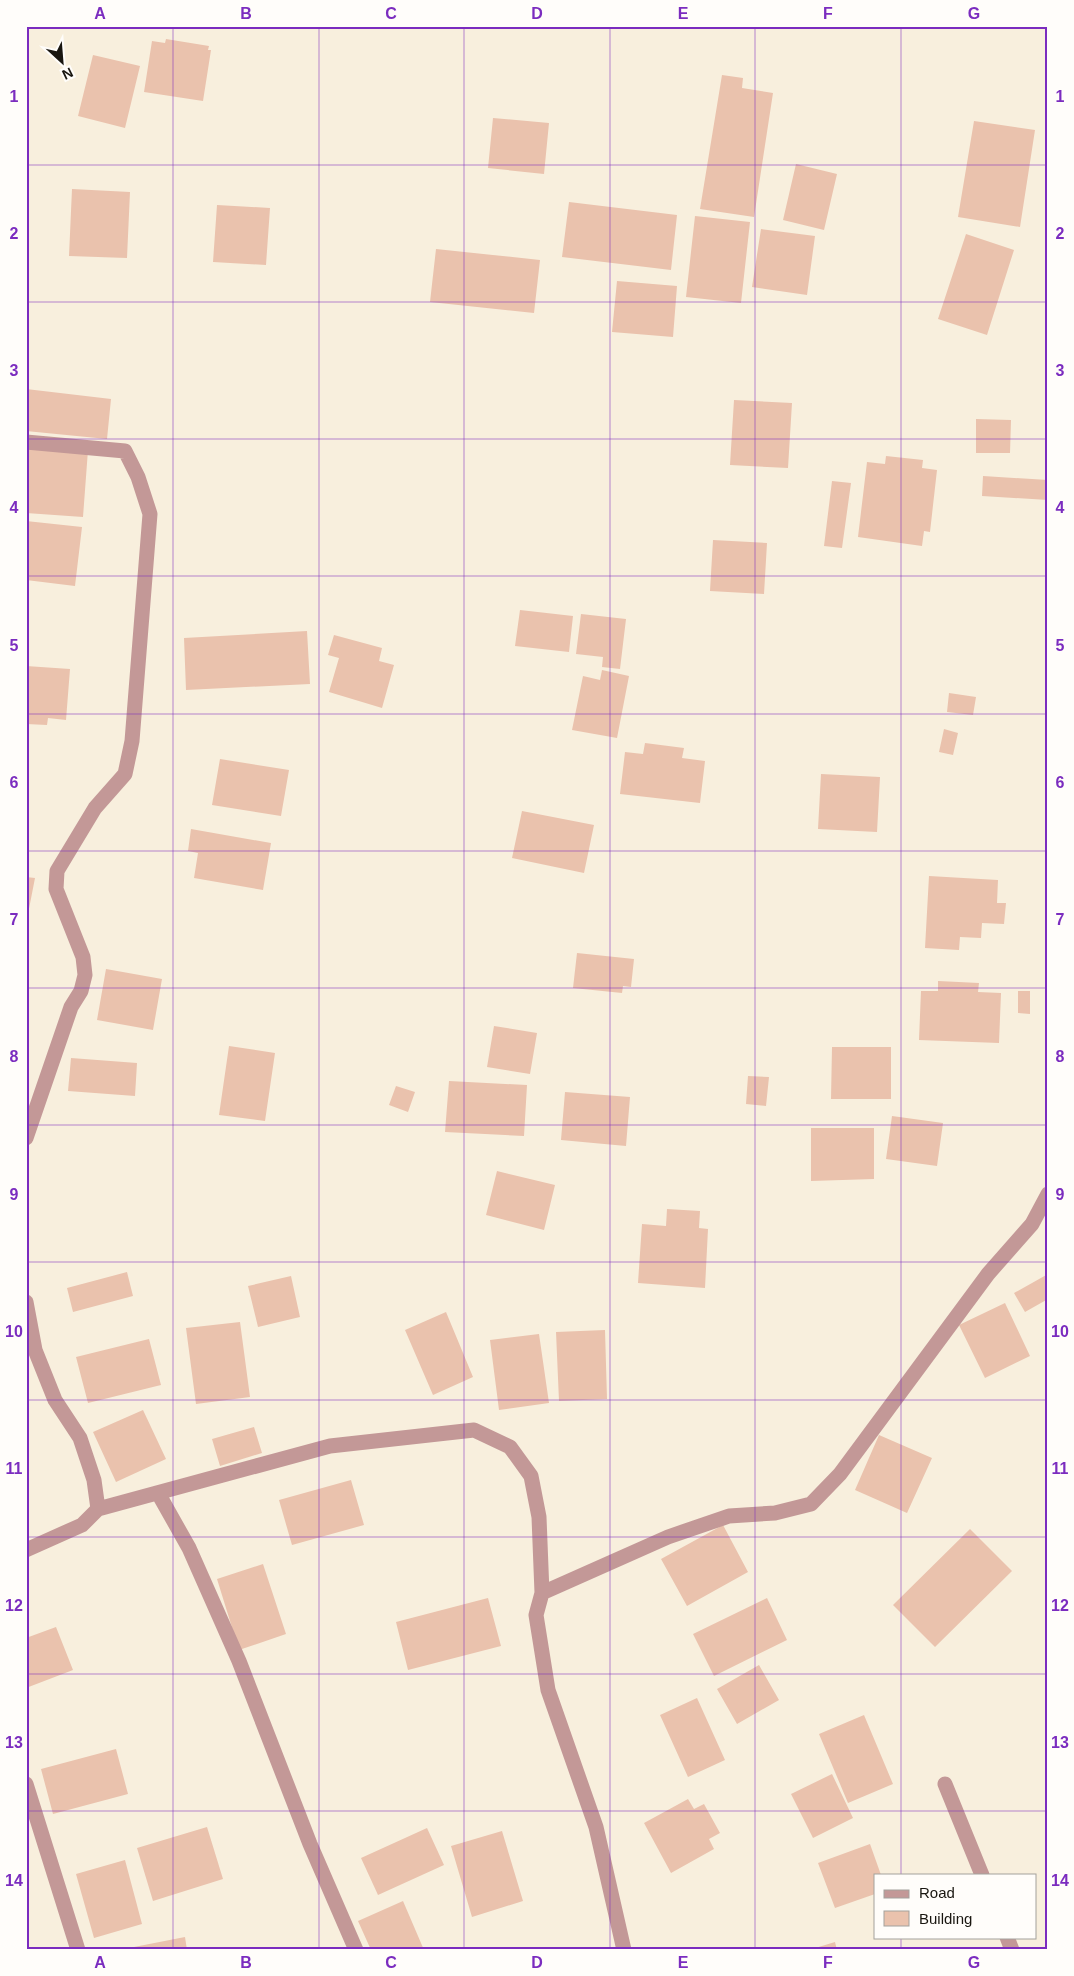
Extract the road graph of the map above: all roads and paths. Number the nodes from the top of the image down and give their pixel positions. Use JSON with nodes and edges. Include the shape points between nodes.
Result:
{"nodes":[{"id":1,"x":26,"y":442,"type":"edge"},
{"id":2,"x":26,"y":1138,"type":"edge"},
{"id":3,"x":1048,"y":1194,"type":"edge"},
{"id":4,"x":26,"y":1302,"type":"edge"},
{"id":5,"x":158,"y":1493,"type":"junction"},
{"id":6,"x":98,"y":1509,"type":"junction"},
{"id":7,"x":26,"y":1550,"type":"edge"},
{"id":8,"x":542,"y":1593,"type":"junction"},
{"id":9,"x":26,"y":1784,"type":"edge"},
{"id":10,"x":945,"y":1784,"type":"dead end"},
{"id":11,"x":982,"y":1874,"type":"edge"},
{"id":12,"x":1007,"y":1938,"type":"edge"},
{"id":13,"x":78,"y":1950,"type":"edge"},
{"id":14,"x":356,"y":1950,"type":"edge"},
{"id":15,"x":624,"y":1950,"type":"edge"},
{"id":16,"x":1012,"y":1950,"type":"edge"}],
"edges":[{"from":1,"to":2,"type":"street","via":[[125,451],[150,514],[132,741],[125,774],[95,808],[56,870],[56,889],[83,958],[85,975]]},
{"from":3,"to":8,"type":"street","via":[[1032,1224],[988,1274],[840,1474],[811,1504],[774,1513],[729,1516],[668,1537]]},
{"from":4,"to":6,"type":"street","via":[[35,1350],[55,1400],[80,1438],[94,1480]]},
{"from":5,"to":6,"type":"street"},
{"from":5,"to":8,"type":"street","via":[[330,1446],[474,1430],[510,1447],[531,1476],[539,1517]]},
{"from":5,"to":14,"type":"street","via":[[189,1548],[239,1661],[310,1844]]},
{"from":6,"to":7,"type":"street","via":[[82,1525]]},
{"from":8,"to":15,"type":"street","via":[[536,1615],[548,1690],[596,1827]]},
{"from":9,"to":13,"type":"street"},
{"from":10,"to":11,"type":"street"},
{"from":12,"to":16,"type":"street"}]}
